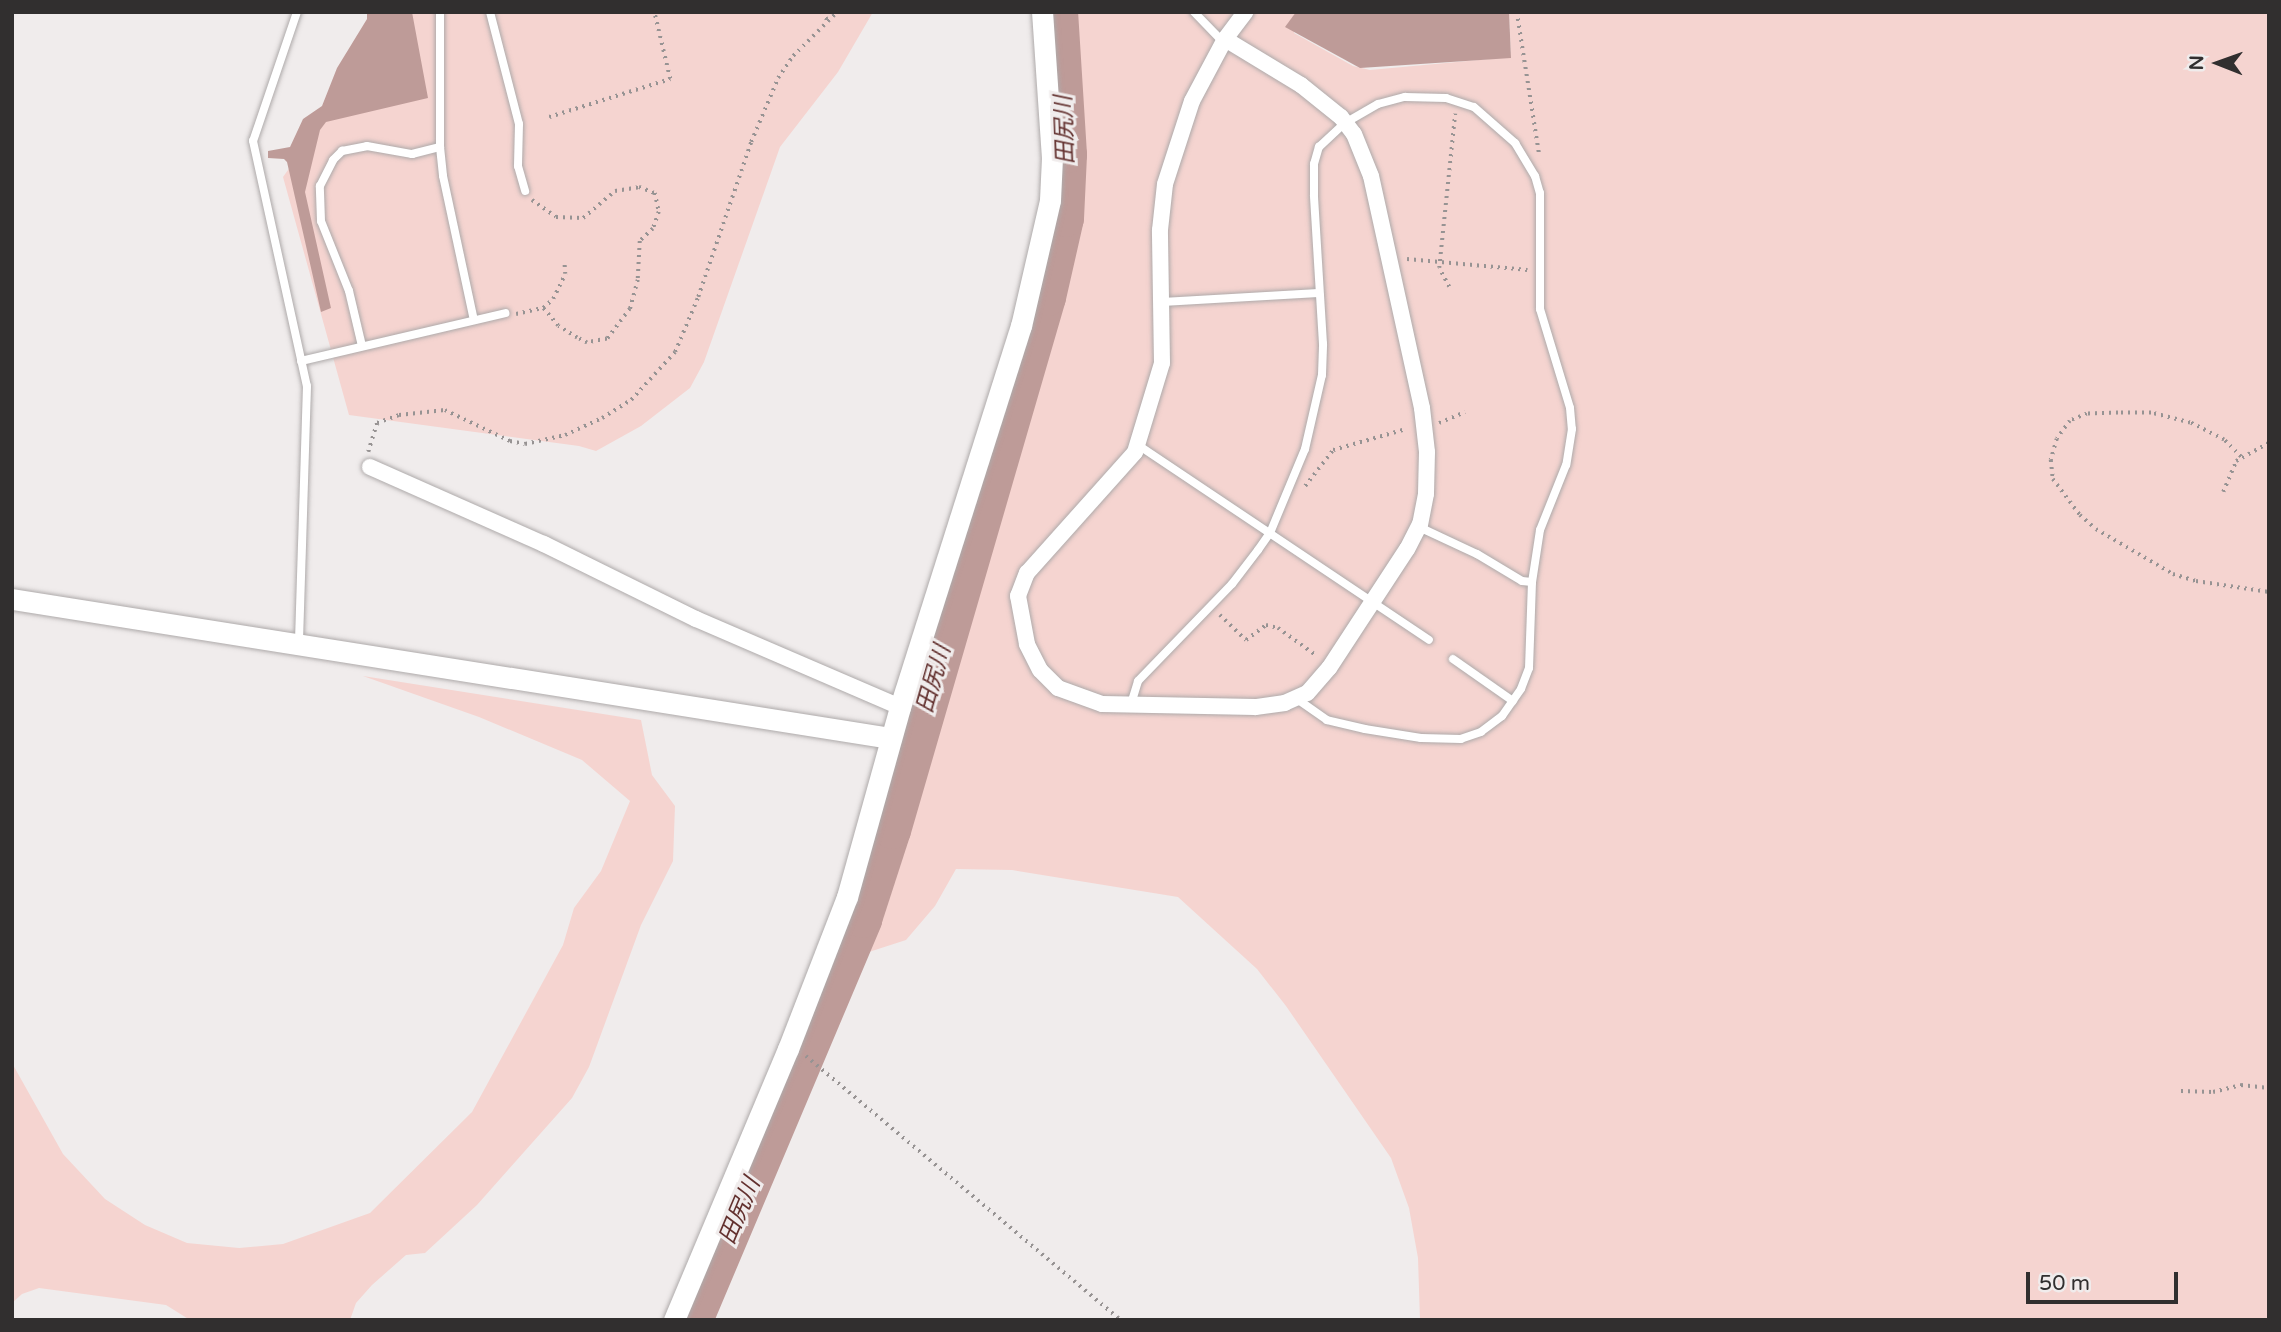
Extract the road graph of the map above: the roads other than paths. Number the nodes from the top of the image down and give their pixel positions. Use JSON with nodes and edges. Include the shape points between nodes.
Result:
{"nodes":[{"id":1,"x":297,"y":12,"type":"edge"},
{"id":2,"x":440,"y":12,"type":"edge"},
{"id":3,"x":490,"y":12,"type":"edge"},
{"id":4,"x":1042,"y":12,"type":"edge"},
{"id":5,"x":1194,"y":12,"type":"edge"},
{"id":6,"x":1245,"y":12,"type":"edge"},
{"id":7,"x":1224,"y":41,"type":"junction"},
{"id":8,"x":1345,"y":123,"type":"junction"},
{"id":9,"x":440,"y":146,"type":"junction"},
{"id":10,"x":525,"y":191,"type":"road end"},
{"id":11,"x":1319,"y":293,"type":"junction"},
{"id":12,"x":1162,"y":302,"type":"junction"},
{"id":13,"x":505,"y":313,"type":"road end"},
{"id":14,"x":474,"y":320,"type":"junction"},
{"id":15,"x":362,"y":346,"type":"junction"},
{"id":16,"x":301,"y":361,"type":"junction"},
{"id":17,"x":1138,"y":445,"type":"junction"},
{"id":18,"x":370,"y":467,"type":"road end"},
{"id":19,"x":1419,"y":527,"type":"junction"},
{"id":20,"x":1270,"y":533,"type":"junction"},
{"id":21,"x":1532,"y":582,"type":"junction"},
{"id":22,"x":12,"y":599,"type":"edge"},
{"id":23,"x":1372,"y":602,"type":"junction"},
{"id":24,"x":1429,"y":640,"type":"dead end"},
{"id":25,"x":299,"y":644,"type":"junction"},
{"id":26,"x":1453,"y":659,"type":"dead end"},
{"id":27,"x":1295,"y":698,"type":"junction"},
{"id":28,"x":1513,"y":701,"type":"junction"},
{"id":29,"x":1131,"y":704,"type":"junction"},
{"id":30,"x":900,"y":707,"type":"junction"},
{"id":31,"x":891,"y":738,"type":"junction"},
{"id":32,"x":674,"y":1320,"type":"edge"}],
"edges":[{"from":1,"to":16,"type":"lane","via":[[253,141]]},
{"from":2,"to":9,"type":"lane"},
{"from":3,"to":10,"type":"lane","via":[[519,124],[518,166]]},
{"from":4,"to":30,"type":"street","via":[[1052,158],[1043,240],[997,408]]},
{"from":5,"to":7,"type":"lane"},
{"from":6,"to":7,"type":"street"},
{"from":7,"to":8,"type":"street","via":[[1301,85]]},
{"from":7,"to":12,"type":"street","via":[[1192,101],[1165,184],[1160,230]]},
{"from":8,"to":11,"type":"lane","via":[[1319,147],[1314,164]]},
{"from":8,"to":19,"type":"street","via":[[1371,176],[1424,426],[1426,494]]},
{"from":8,"to":21,"type":"lane","via":[[1395,98],[1457,102],[1485,115],[1515,143],[1538,187],[1539,309],[1570,408],[1572,429],[1566,465],[1540,530]]},
{"from":9,"to":14,"type":"lane","via":[[446,197]]},
{"from":9,"to":15,"type":"lane","via":[[412,154],[378,146],[342,151],[320,186],[321,221],[349,291]]},
{"from":11,"to":12,"type":"lane"},
{"from":11,"to":20,"type":"lane","via":[[1322,375],[1305,449]]},
{"from":12,"to":17,"type":"street","via":[[1162,362]]},
{"from":13,"to":14,"type":"lane"},
{"from":14,"to":15,"type":"lane"},
{"from":15,"to":16,"type":"lane"},
{"from":16,"to":25,"type":"lane","via":[[307,386]]},
{"from":17,"to":20,"type":"lane"},
{"from":17,"to":29,"type":"street","via":[[1027,573],[1018,596],[1027,644],[1040,670],[1058,688],[1102,704]]},
{"from":18,"to":30,"type":"street","via":[[544,544],[696,619]]},
{"from":19,"to":21,"type":"lane"},
{"from":19,"to":23,"type":"street"},
{"from":20,"to":23,"type":"lane"},
{"from":20,"to":29,"type":"lane","via":[[1212,606],[1138,681]]},
{"from":21,"to":28,"type":"lane","via":[[1529,668]]},
{"from":22,"to":25,"type":"street"},
{"from":23,"to":24,"type":"lane"},
{"from":23,"to":27,"type":"street","via":[[1329,668],[1307,693]]},
{"from":25,"to":31,"type":"street"},
{"from":26,"to":28,"type":"lane"},
{"from":27,"to":28,"type":"lane","via":[[1327,720],[1421,738],[1461,739],[1481,732]]},
{"from":27,"to":29,"type":"street","via":[[1255,707]]},
{"from":30,"to":31,"type":"street"},
{"from":31,"to":32,"type":"street","via":[[847,897]]}]}
